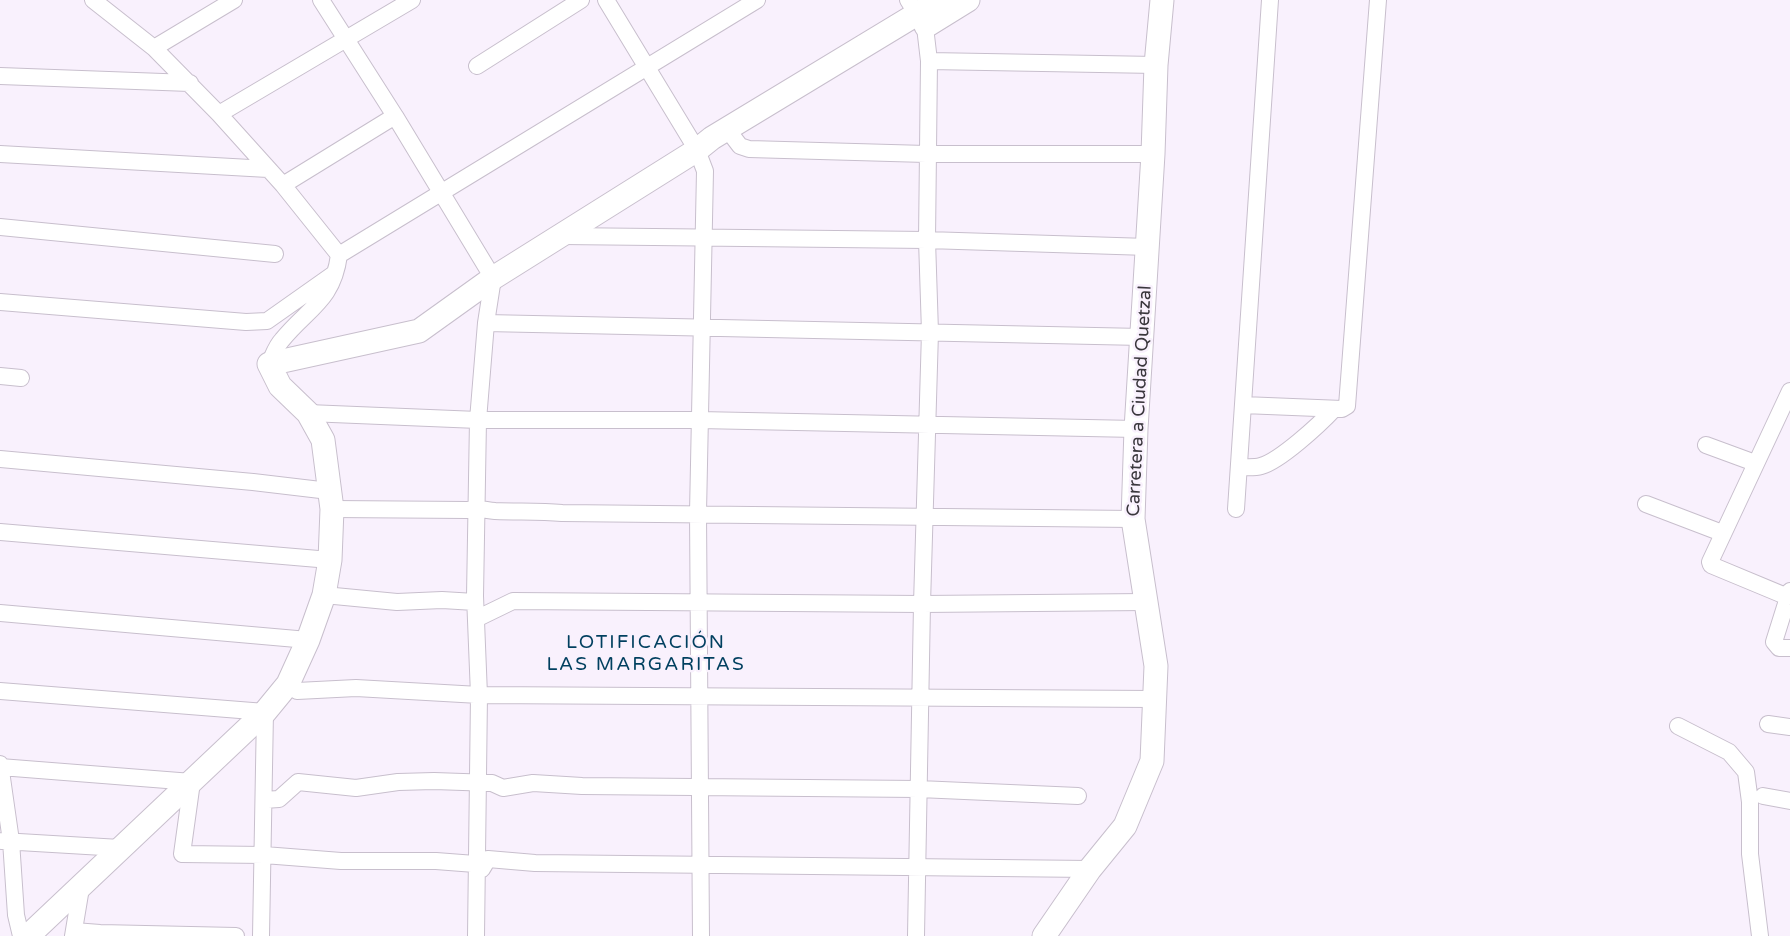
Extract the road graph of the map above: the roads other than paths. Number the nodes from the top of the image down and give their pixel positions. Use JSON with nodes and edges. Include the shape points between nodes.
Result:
{"nodes":[{"id":1,"x":93,"y":0,"type":"edge"},
{"id":2,"x":234,"y":0,"type":"edge"},
{"id":3,"x":321,"y":0,"type":"edge"},
{"id":4,"x":412,"y":0,"type":"edge"},
{"id":5,"x":580,"y":0,"type":"edge"},
{"id":6,"x":606,"y":0,"type":"edge"},
{"id":7,"x":757,"y":0,"type":"edge"},
{"id":8,"x":940,"y":0,"type":"edge"},
{"id":9,"x":968,"y":0,"type":"edge"},
{"id":10,"x":1162,"y":0,"type":"edge"},
{"id":11,"x":1270,"y":0,"type":"edge"},
{"id":12,"x":1378,"y":0,"type":"edge"},
{"id":13,"x":917,"y":14,"type":"edge"},
{"id":14,"x":345,"y":38,"type":"junction"},
{"id":15,"x":154,"y":47,"type":"junction"},
{"id":16,"x":929,"y":61,"type":"junction"},
{"id":17,"x":1156,"y":65,"type":"junction"},
{"id":18,"x":477,"y":66,"type":"dead end"},
{"id":19,"x":647,"y":67,"type":"junction"},
{"id":20,"x":0,"y":76,"type":"edge"},
{"id":21,"x":190,"y":83,"type":"junction"},
{"id":22,"x":219,"y":114,"type":"junction"},
{"id":23,"x":395,"y":116,"type":"junction"},
{"id":24,"x":731,"y":134,"type":"junction"},
{"id":25,"x":697,"y":149,"type":"junction"},
{"id":26,"x":0,"y":154,"type":"edge"},
{"id":27,"x":926,"y":154,"type":"junction"},
{"id":28,"x":1153,"y":154,"type":"junction"},
{"id":29,"x":268,"y":169,"type":"junction"},
{"id":30,"x":283,"y":185,"type":"junction"},
{"id":31,"x":440,"y":192,"type":"junction"},
{"id":32,"x":0,"y":227,"type":"edge"},
{"id":33,"x":562,"y":236,"type":"junction"},
{"id":34,"x":705,"y":239,"type":"junction"},
{"id":35,"x":927,"y":240,"type":"junction"},
{"id":36,"x":1148,"y":247,"type":"junction"},
{"id":37,"x":275,"y":254,"type":"dead end"},
{"id":38,"x":338,"y":263,"type":"junction"},
{"id":39,"x":493,"y":278,"type":"junction"},
{"id":40,"x":0,"y":302,"type":"edge"},
{"id":41,"x":486,"y":323,"type":"junction"},
{"id":42,"x":702,"y":326,"type":"junction"},
{"id":43,"x":930,"y":332,"type":"junction"},
{"id":44,"x":1143,"y":337,"type":"junction"},
{"id":45,"x":269,"y":364,"type":"junction"},
{"id":46,"x":0,"y":376,"type":"edge"},
{"id":47,"x":21,"y":378,"type":"dead end"},
{"id":48,"x":1790,"y":391,"type":"edge"},
{"id":49,"x":1243,"y":405,"type":"junction"},
{"id":50,"x":1334,"y":409,"type":"junction"},
{"id":51,"x":307,"y":413,"type":"junction"},
{"id":52,"x":478,"y":419,"type":"junction"},
{"id":53,"x":699,"y":420,"type":"junction"},
{"id":54,"x":928,"y":426,"type":"junction"},
{"id":55,"x":1136,"y":429,"type":"junction"},
{"id":56,"x":1706,"y":445,"type":"dead end"},
{"id":57,"x":0,"y":459,"type":"edge"},
{"id":58,"x":1755,"y":463,"type":"junction"},
{"id":59,"x":1238,"y":467,"type":"junction"},
{"id":60,"x":330,"y":500,"type":"junction"},
{"id":61,"x":1646,"y":504,"type":"dead end"},
{"id":62,"x":477,"y":507,"type":"junction"},
{"id":63,"x":1236,"y":509,"type":"dead end"},
{"id":64,"x":698,"y":513,"type":"junction"},
{"id":65,"x":925,"y":516,"type":"junction"},
{"id":66,"x":1133,"y":519,"type":"junction"},
{"id":67,"x":0,"y":532,"type":"edge"},
{"id":68,"x":1721,"y":533,"type":"junction"},
{"id":69,"x":330,"y":560,"type":"junction"},
{"id":70,"x":1789,"y":594,"type":"edge"},
{"id":71,"x":324,"y":595,"type":"junction"},
{"id":72,"x":700,"y":601,"type":"junction"},
{"id":73,"x":1146,"y":602,"type":"junction"},
{"id":74,"x":922,"y":604,"type":"junction"},
{"id":75,"x":476,"y":610,"type":"junction"},
{"id":76,"x":0,"y":613,"type":"edge"},
{"id":77,"x":309,"y":639,"type":"junction"},
{"id":78,"x":1790,"y":648,"type":"edge"},
{"id":79,"x":288,"y":684,"type":"junction"},
{"id":80,"x":0,"y":691,"type":"edge"},
{"id":81,"x":479,"y":695,"type":"junction"},
{"id":82,"x":701,"y":696,"type":"junction"},
{"id":83,"x":922,"y":697,"type":"junction"},
{"id":84,"x":1154,"y":699,"type":"junction"},
{"id":85,"x":265,"y":712,"type":"junction"},
{"id":86,"x":1768,"y":724,"type":"dead end"},
{"id":87,"x":1678,"y":726,"type":"dead end"},
{"id":88,"x":1790,"y":727,"type":"edge"},
{"id":89,"x":0,"y":766,"type":"edge"},
{"id":90,"x":192,"y":782,"type":"junction"},
{"id":91,"x":477,"y":784,"type":"junction"},
{"id":92,"x":700,"y":788,"type":"junction"},
{"id":93,"x":919,"y":789,"type":"junction"},
{"id":94,"x":1078,"y":796,"type":"dead end"},
{"id":95,"x":1763,"y":796,"type":"dead end"},
{"id":96,"x":264,"y":800,"type":"junction"},
{"id":97,"x":1790,"y":801,"type":"edge"},
{"id":98,"x":5,"y":841,"type":"edge"},
{"id":99,"x":120,"y":848,"type":"junction"},
{"id":100,"x":264,"y":855,"type":"junction"},
{"id":101,"x":475,"y":864,"type":"junction"},
{"id":102,"x":701,"y":865,"type":"junction"},
{"id":103,"x":918,"y":866,"type":"junction"},
{"id":104,"x":1090,"y":869,"type":"junction"},
{"id":105,"x":81,"y":888,"type":"junction"},
{"id":106,"x":8,"y":914,"type":"edge"},
{"id":107,"x":74,"y":933,"type":"edge"},
{"id":108,"x":21,"y":936,"type":"edge"},
{"id":109,"x":29,"y":936,"type":"edge"},
{"id":110,"x":236,"y":936,"type":"edge"},
{"id":111,"x":261,"y":936,"type":"edge"},
{"id":112,"x":476,"y":936,"type":"edge"},
{"id":113,"x":701,"y":936,"type":"edge"},
{"id":114,"x":916,"y":936,"type":"edge"},
{"id":115,"x":1044,"y":936,"type":"edge"},
{"id":116,"x":1760,"y":936,"type":"edge"}],
"edges":[{"from":1,"to":15,"type":"street"},
{"from":2,"to":15,"type":"street"},
{"from":3,"to":14,"type":"street"},
{"from":4,"to":14,"type":"street"},
{"from":5,"to":18,"type":"street"},
{"from":6,"to":19,"type":"street"},
{"from":7,"to":19,"type":"street"},
{"from":8,"to":13,"type":"street"},
{"from":9,"to":13,"type":"street"},
{"from":10,"to":17,"type":"street","name":"Carretera a Ciudad Quetzal"},
{"from":11,"to":49,"type":"street"},
{"from":12,"to":50,"type":"street","via":[[1347,406]]},
{"from":13,"to":16,"type":"street"},
{"from":13,"to":24,"type":"street"},
{"from":14,"to":22,"type":"street"},
{"from":14,"to":23,"type":"street"},
{"from":15,"to":21,"type":"street"},
{"from":16,"to":17,"type":"street"},
{"from":16,"to":27,"type":"street"},
{"from":17,"to":28,"type":"street","name":"Carretera a Ciudad Quetzal"},
{"from":19,"to":25,"type":"street"},
{"from":19,"to":31,"type":"street"},
{"from":20,"to":21,"type":"street"},
{"from":21,"to":22,"type":"street"},
{"from":22,"to":29,"type":"street"},
{"from":23,"to":30,"type":"street"},
{"from":23,"to":31,"type":"street"},
{"from":24,"to":25,"type":"street","via":[[715,148]]},
{"from":24,"to":27,"type":"street","via":[[749,149]]},
{"from":25,"to":33,"type":"street"},
{"from":25,"to":34,"type":"street","via":[[705,171]]},
{"from":26,"to":29,"type":"street"},
{"from":27,"to":28,"type":"street"},
{"from":27,"to":35,"type":"street"},
{"from":28,"to":36,"type":"street","name":"Carretera a Ciudad Quetzal"},
{"from":29,"to":30,"type":"street"},
{"from":30,"to":38,"type":"street"},
{"from":31,"to":38,"type":"street"},
{"from":31,"to":39,"type":"street"},
{"from":32,"to":37,"type":"street"},
{"from":33,"to":34,"type":"street"},
{"from":33,"to":39,"type":"street"},
{"from":34,"to":35,"type":"street"},
{"from":34,"to":42,"type":"street"},
{"from":35,"to":36,"type":"street"},
{"from":35,"to":43,"type":"street"},
{"from":36,"to":44,"type":"street","name":"Carretera a Ciudad Quetzal"},
{"from":38,"to":40,"type":"street","via":[[267,321]]},
{"from":38,"to":45,"type":"street","via":[[326,295],[281,341]]},
{"from":39,"to":41,"type":"street"},
{"from":39,"to":45,"type":"street","via":[[419,331]]},
{"from":41,"to":42,"type":"street"},
{"from":41,"to":52,"type":"street"},
{"from":42,"to":43,"type":"street"},
{"from":42,"to":53,"type":"street"},
{"from":43,"to":44,"type":"street"},
{"from":43,"to":54,"type":"street"},
{"from":44,"to":55,"type":"street","name":"Carretera a Ciudad Quetzal"},
{"from":45,"to":51,"type":"street","via":[[280,386]]},
{"from":46,"to":47,"type":"street"},
{"from":48,"to":58,"type":"street"},
{"from":49,"to":50,"type":"street"},
{"from":49,"to":59,"type":"street"},
{"from":50,"to":59,"type":"street","via":[[1282,455],[1261,466]]},
{"from":51,"to":52,"type":"street"},
{"from":51,"to":60,"type":"street","via":[[323,440]]},
{"from":52,"to":53,"type":"street"},
{"from":52,"to":62,"type":"street"},
{"from":53,"to":54,"type":"street"},
{"from":53,"to":64,"type":"street"},
{"from":54,"to":55,"type":"street"},
{"from":54,"to":65,"type":"street"},
{"from":55,"to":66,"type":"street","name":"Carretera a Ciudad Quetzal"},
{"from":56,"to":58,"type":"street"},
{"from":57,"to":60,"type":"street","via":[[253,482]]},
{"from":58,"to":68,"type":"street"},
{"from":59,"to":63,"type":"street"},
{"from":60,"to":62,"type":"street","via":[[405,511]]},
{"from":60,"to":69,"type":"street"},
{"from":61,"to":68,"type":"street"},
{"from":62,"to":64,"type":"street","via":[[562,513]]},
{"from":62,"to":75,"type":"street"},
{"from":64,"to":65,"type":"street"},
{"from":64,"to":72,"type":"street"},
{"from":65,"to":66,"type":"street"},
{"from":65,"to":74,"type":"street"},
{"from":66,"to":73,"type":"street","name":"Carretera a Ciudad Quetzal"},
{"from":67,"to":69,"type":"street"},
{"from":68,"to":70,"type":"street","via":[[1710,564]]},
{"from":69,"to":71,"type":"street"},
{"from":70,"to":78,"type":"street","via":[[1774,642],[1779,648]]},
{"from":71,"to":75,"type":"street","via":[[397,602],[442,600]]},
{"from":71,"to":77,"type":"street"},
{"from":72,"to":74,"type":"street"},
{"from":72,"to":75,"type":"street","via":[[513,601]]},
{"from":72,"to":82,"type":"street"},
{"from":73,"to":74,"type":"street"},
{"from":73,"to":84,"type":"street","name":"Carretera a Ciudad Quetzal","via":[[1156,666]]},
{"from":74,"to":83,"type":"street"},
{"from":75,"to":81,"type":"street"},
{"from":76,"to":77,"type":"street"},
{"from":77,"to":79,"type":"street"},
{"from":79,"to":81,"type":"street","via":[[296,691],[356,688]]},
{"from":79,"to":85,"type":"street"},
{"from":80,"to":85,"type":"street"},
{"from":81,"to":82,"type":"street"},
{"from":81,"to":91,"type":"street"},
{"from":82,"to":83,"type":"street"},
{"from":82,"to":92,"type":"street"},
{"from":83,"to":84,"type":"street"},
{"from":83,"to":93,"type":"street"},
{"from":84,"to":104,"type":"street","name":"Carretera a Ciudad Quetzal","via":[[1152,761],[1125,826]]},
{"from":85,"to":90,"type":"street"},
{"from":85,"to":96,"type":"street"},
{"from":86,"to":88,"type":"street"},
{"from":87,"to":116,"type":"street","via":[[1729,752],[1746,772]]},
{"from":89,"to":90,"type":"street"},
{"from":89,"to":98,"type":"street"},
{"from":90,"to":99,"type":"street"},
{"from":90,"to":100,"type":"street","via":[[182,854]]},
{"from":91,"to":92,"type":"street","via":[[503,788],[533,783]]},
{"from":91,"to":96,"type":"street","via":[[398,782],[356,788],[298,782],[279,799]]},
{"from":91,"to":101,"type":"street"},
{"from":92,"to":93,"type":"street"},
{"from":92,"to":102,"type":"street"},
{"from":93,"to":94,"type":"street"},
{"from":93,"to":103,"type":"street"},
{"from":95,"to":97,"type":"street"},
{"from":96,"to":100,"type":"street"},
{"from":98,"to":99,"type":"street"},
{"from":98,"to":106,"type":"street"},
{"from":99,"to":105,"type":"street"},
{"from":100,"to":101,"type":"street"},
{"from":100,"to":111,"type":"street"},
{"from":101,"to":102,"type":"street","via":[[482,869],[488,859]]},
{"from":101,"to":112,"type":"street"},
{"from":102,"to":103,"type":"street"},
{"from":102,"to":113,"type":"street"},
{"from":103,"to":104,"type":"street"},
{"from":103,"to":114,"type":"street"},
{"from":104,"to":115,"type":"street","name":"Carretera a Ciudad Quetzal"},
{"from":105,"to":107,"type":"street"},
{"from":105,"to":109,"type":"street"},
{"from":106,"to":108,"type":"street"},
{"from":107,"to":110,"type":"street"}]}
